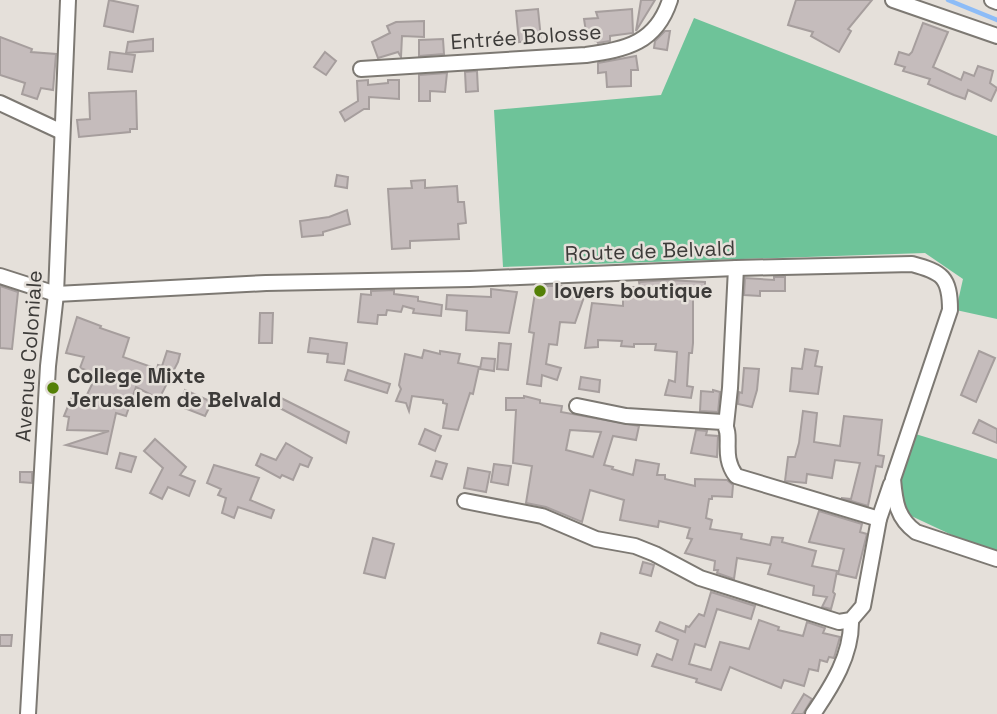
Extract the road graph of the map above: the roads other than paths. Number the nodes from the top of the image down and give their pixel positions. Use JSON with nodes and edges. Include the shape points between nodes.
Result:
{"nodes":[{"id":1,"x":68,"y":0,"type":"edge"},
{"id":2,"x":670,"y":0,"type":"edge"},
{"id":3,"x":893,"y":0,"type":"edge"},
{"id":4,"x":992,"y":0,"type":"edge"},
{"id":5,"x":997,"y":2,"type":"edge"},
{"id":6,"x":997,"y":36,"type":"edge"},
{"id":7,"x":361,"y":69,"type":"dead end"},
{"id":8,"x":0,"y":103,"type":"edge"},
{"id":9,"x":62,"y":132,"type":"junction"},
{"id":10,"x":736,"y":268,"type":"junction"},
{"id":11,"x":0,"y":276,"type":"edge"},
{"id":12,"x":56,"y":294,"type":"junction"},
{"id":13,"x":577,"y":406,"type":"dead end"},
{"id":14,"x":726,"y":425,"type":"junction"},
{"id":15,"x":893,"y":480,"type":"junction"},
{"id":16,"x":465,"y":501,"type":"dead end"},
{"id":17,"x":879,"y":519,"type":"junction"},
{"id":18,"x":997,"y":559,"type":"edge"},
{"id":19,"x":851,"y":620,"type":"junction"},
{"id":20,"x":28,"y":714,"type":"edge"},
{"id":21,"x":813,"y":714,"type":"edge"}],
"edges":[{"from":1,"to":9,"type":"street","name":"Avenue Coloniale"},
{"from":2,"to":7,"type":"street","name":"Entrée Bolosse","via":[[652,33],[619,50]]},
{"from":3,"to":6,"type":"street"},
{"from":4,"to":5,"type":"street"},
{"from":8,"to":9,"type":"street"},
{"from":9,"to":12,"type":"street","name":"Avenue Coloniale"},
{"from":10,"to":12,"type":"street","name":"Route de Belvald"},
{"from":10,"to":14,"type":"street"},
{"from":10,"to":15,"type":"street","name":"Route de Belvald","via":[[912,264],[942,275],[948,285],[950,310]]},
{"from":11,"to":12,"type":"street","name":"Route de Belvald"},
{"from":12,"to":20,"type":"street","name":"Avenue Coloniale"},
{"from":13,"to":14,"type":"street","via":[[626,416]]},
{"from":14,"to":17,"type":"street","via":[[726,453],[736,476]]},
{"from":15,"to":17,"type":"street"},
{"from":15,"to":18,"type":"street","name":"Route de Belvald","via":[[895,506],[907,525],[928,537]]},
{"from":16,"to":19,"type":"street","via":[[542,516],[596,539],[635,546],[700,578],[832,621]]},
{"from":17,"to":19,"type":"street","via":[[863,606]]},
{"from":19,"to":21,"type":"street","via":[[852,634],[843,662]]}]}
